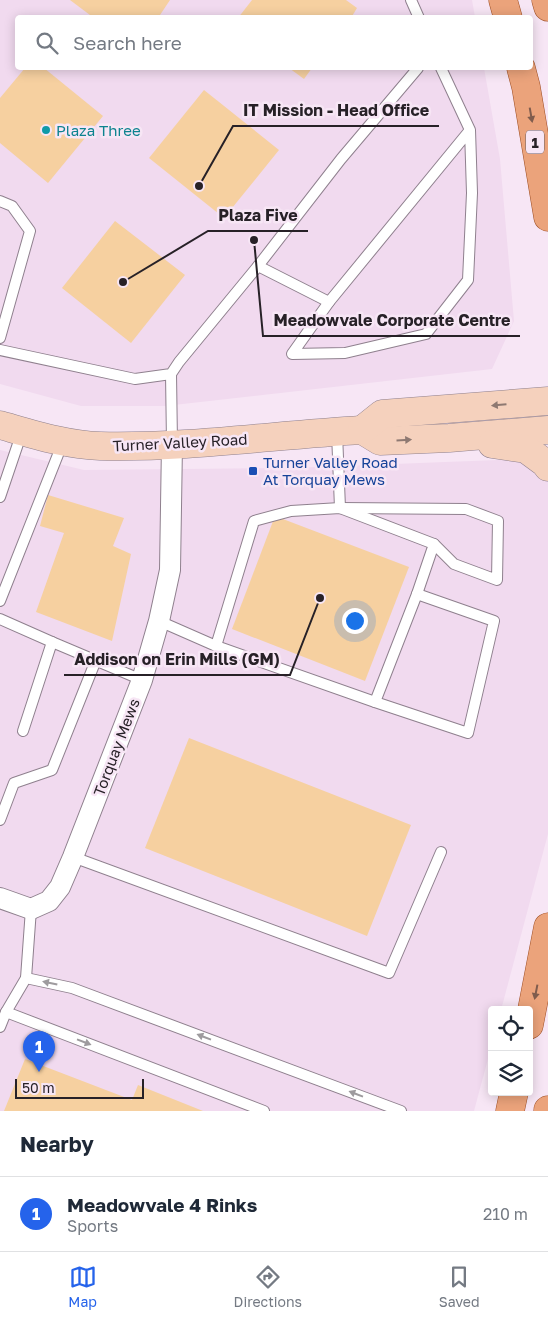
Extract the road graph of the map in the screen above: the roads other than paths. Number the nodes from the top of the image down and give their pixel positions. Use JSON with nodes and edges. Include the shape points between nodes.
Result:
{"nodes":[{"id":1,"x":410,"y":0,"type":"edge"},
{"id":2,"x":503,"y":0,"type":"edge"},
{"id":3,"x":546,"y":0,"type":"edge"},
{"id":4,"x":548,"y":7,"type":"edge"},
{"id":5,"x":417,"y":15,"type":"edge"},
{"id":6,"x":507,"y":15,"type":"edge"},
{"id":7,"x":416,"y":70,"type":"edge"},
{"id":8,"x":442,"y":70,"type":"edge"},
{"id":9,"x":522,"y":70,"type":"edge"},
{"id":10,"x":470,"y":130,"type":"junction"},
{"id":11,"x":0,"y":201,"type":"edge"},
{"id":12,"x":548,"y":216,"type":"edge"},
{"id":13,"x":258,"y":266,"type":"junction"},
{"id":14,"x":328,"y":302,"type":"junction"},
{"id":15,"x":0,"y":338,"type":"edge"},
{"id":16,"x":0,"y":350,"type":"edge"},
{"id":17,"x":172,"y":374,"type":"junction"},
{"id":18,"x":548,"y":401,"type":"edge"},
{"id":19,"x":11,"y":428,"type":"edge"},
{"id":20,"x":548,"y":430,"type":"edge"},
{"id":21,"x":349,"y":431,"type":"junction"},
{"id":22,"x":449,"y":438,"type":"junction"},
{"id":23,"x":64,"y":441,"type":"junction"},
{"id":24,"x":172,"y":444,"type":"junction"},
{"id":25,"x":548,"y":467,"type":"edge"},
{"id":26,"x":0,"y":497,"type":"edge"},
{"id":27,"x":340,"y":508,"type":"junction"},
{"id":28,"x":434,"y":544,"type":"junction"},
{"id":29,"x":417,"y":594,"type":"junction"},
{"id":30,"x":0,"y":600,"type":"edge"},
{"id":31,"x":0,"y":619,"type":"edge"},
{"id":32,"x":159,"y":621,"type":"junction"},
{"id":33,"x":52,"y":642,"type":"junction"},
{"id":34,"x":216,"y":646,"type":"junction"},
{"id":35,"x":96,"y":660,"type":"junction"},
{"id":36,"x":142,"y":680,"type":"junction"},
{"id":37,"x":375,"y":702,"type":"junction"},
{"id":38,"x":23,"y":731,"type":"dead end"},
{"id":39,"x":0,"y":820,"type":"edge"},
{"id":40,"x":441,"y":852,"type":"dead end"},
{"id":41,"x":73,"y":857,"type":"junction"},
{"id":42,"x":0,"y":898,"type":"edge"},
{"id":43,"x":31,"y":910,"type":"junction"},
{"id":44,"x":548,"y":927,"type":"edge"},
{"id":45,"x":26,"y":978,"type":"junction"},
{"id":46,"x":533,"y":1006,"type":"edge"},
{"id":47,"x":6,"y":1012,"type":"junction"},
{"id":48,"x":0,"y":1027,"type":"edge"},
{"id":49,"x":513,"y":1096,"type":"edge"},
{"id":50,"x":264,"y":1111,"type":"edge"},
{"id":51,"x":401,"y":1111,"type":"edge"},
{"id":52,"x":510,"y":1111,"type":"edge"}],
"edges":[{"from":1,"to":5,"type":"lane"},
{"from":2,"to":6,"type":"main road"},
{"from":3,"to":4,"type":"main road"},
{"from":7,"to":13,"type":"lane","via":[[341,159]]},
{"from":8,"to":10,"type":"lane"},
{"from":9,"to":12,"type":"main road","number":"1","one_way":true},
{"from":10,"to":14,"type":"lane"},
{"from":10,"to":14,"type":"lane","via":[[472,193],[468,280],[426,334],[345,353],[292,354]]},
{"from":11,"to":15,"type":"lane","via":[[12,206],[30,231]]},
{"from":13,"to":14,"type":"lane"},
{"from":13,"to":17,"type":"lane"},
{"from":16,"to":17,"type":"lane","via":[[135,379]]},
{"from":17,"to":24,"type":"lane"},
{"from":18,"to":21,"type":"street","one_way":true,"via":[[382,414]]},
{"from":19,"to":23,"type":"street","name":"Turner Valley Road"},
{"from":19,"to":26,"type":"lane"},
{"from":20,"to":22,"type":"street"},
{"from":21,"to":22,"type":"street","one_way":true,"via":[[380,441]]},
{"from":21,"to":24,"type":"street","name":"Turner Valley Road"},
{"from":21,"to":27,"type":"lane"},
{"from":22,"to":25,"type":"street","via":[[526,448]]},
{"from":23,"to":24,"type":"street","name":"Turner Valley Road","via":[[99,446]]},
{"from":23,"to":30,"type":"lane"},
{"from":24,"to":32,"type":"street","name":"Torquay Mews","via":[[170,570]]},
{"from":27,"to":28,"type":"lane"},
{"from":27,"to":28,"type":"lane","via":[[466,509],[498,521],[497,580],[454,564]]},
{"from":27,"to":34,"type":"lane","via":[[291,511],[254,521]]},
{"from":28,"to":29,"type":"lane"},
{"from":29,"to":37,"type":"lane"},
{"from":29,"to":37,"type":"lane","via":[[494,622],[468,732]]},
{"from":31,"to":33,"type":"lane"},
{"from":32,"to":34,"type":"lane"},
{"from":32,"to":36,"type":"street","name":"Torquay Mews"},
{"from":33,"to":35,"type":"lane"},
{"from":33,"to":38,"type":"lane"},
{"from":34,"to":37,"type":"lane"},
{"from":35,"to":36,"type":"lane"},
{"from":35,"to":39,"type":"lane","via":[[52,770],[14,783]]},
{"from":36,"to":41,"type":"street","name":"Torquay Mews"},
{"from":40,"to":41,"type":"lane","via":[[389,973]]},
{"from":41,"to":43,"type":"street","name":"Torquay Mews","via":[[60,887],[49,902]]},
{"from":42,"to":43,"type":"street"},
{"from":43,"to":45,"type":"lane"},
{"from":44,"to":46,"type":"main road","one_way":true},
{"from":45,"to":47,"type":"lane"},
{"from":51,"to":45,"type":"lane","one_way":true,"via":[[72,988]]},
{"from":47,"to":48,"type":"lane"},
{"from":47,"to":50,"type":"lane","one_way":true},
{"from":49,"to":52,"type":"main road"}]}
